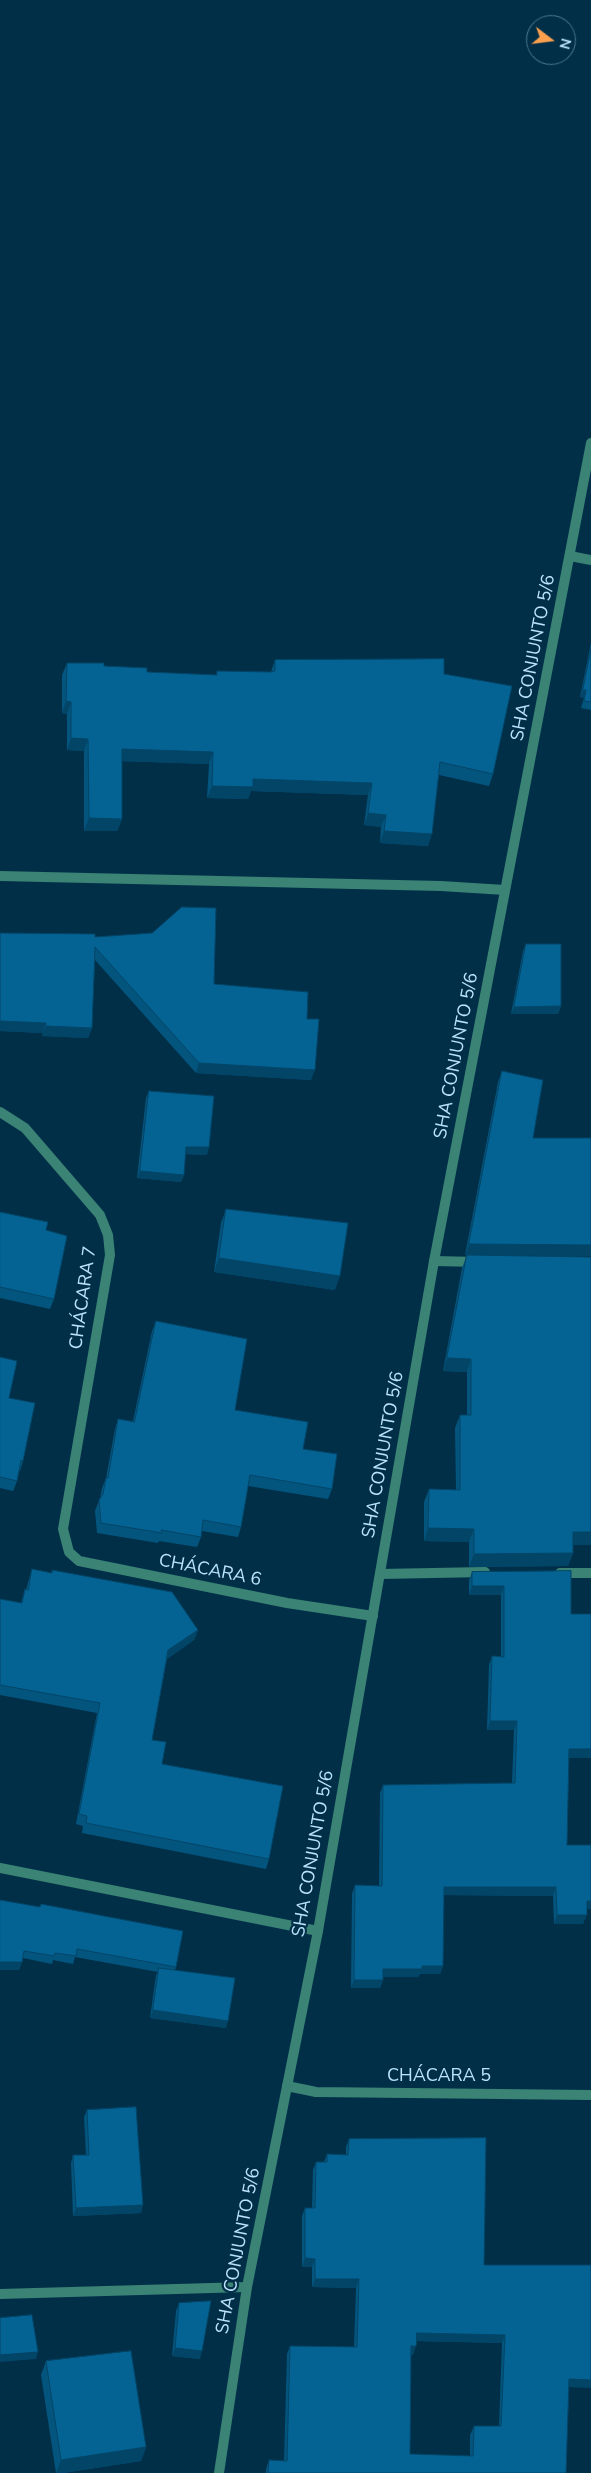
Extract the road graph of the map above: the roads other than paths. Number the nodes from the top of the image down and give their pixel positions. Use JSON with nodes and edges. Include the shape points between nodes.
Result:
{"nodes":[{"id":1,"x":591,"y":443,"type":"edge"},
{"id":2,"x":570,"y":556,"type":"junction"},
{"id":3,"x":591,"y":560,"type":"edge"},
{"id":4,"x":0,"y":876,"type":"edge"},
{"id":5,"x":505,"y":890,"type":"junction"},
{"id":6,"x":0,"y":1112,"type":"edge"},
{"id":7,"x":434,"y":1261,"type":"junction"},
{"id":8,"x":493,"y":1262,"type":"edge"},
{"id":9,"x":63,"y":1529,"type":"joint"},
{"id":10,"x":496,"y":1572,"type":"edge"},
{"id":11,"x":553,"y":1573,"type":"edge"},
{"id":12,"x":591,"y":1573,"type":"edge"},
{"id":13,"x":380,"y":1574,"type":"junction"},
{"id":14,"x":373,"y":1616,"type":"junction"},
{"id":15,"x":0,"y":1868,"type":"edge"},
{"id":16,"x":318,"y":1931,"type":"junction"},
{"id":17,"x":287,"y":2086,"type":"junction"},
{"id":18,"x":591,"y":2094,"type":"edge"},
{"id":19,"x":247,"y":2287,"type":"junction"},
{"id":20,"x":0,"y":2294,"type":"edge"},
{"id":21,"x":218,"y":2473,"type":"edge"}],
"edges":[{"from":1,"to":2,"type":"street","name":"SHA CONJUNTO 5/6"},
{"from":2,"to":3,"type":"street"},
{"from":2,"to":5,"type":"street","name":"SHA CONJUNTO 5/6"},
{"from":4,"to":5,"type":"street"},
{"from":5,"to":7,"type":"street","name":"SHA CONJUNTO 5/6"},
{"from":6,"to":9,"type":"street","name":"CHÁCARA 7","via":[[25,1128],[100,1215],[108,1235],[110,1255]]},
{"from":7,"to":8,"type":"street"},
{"from":7,"to":13,"type":"street","name":"SHA CONJUNTO 5/6"},
{"from":9,"to":14,"type":"street","name":"CHÁCARA 6","via":[[69,1552],[79,1561],[287,1604]]},
{"from":10,"to":13,"type":"street"},
{"from":11,"to":12,"type":"street"},
{"from":13,"to":14,"type":"street","name":"SHA CONJUNTO 5/6"},
{"from":14,"to":16,"type":"street","name":"SHA CONJUNTO 5/6"},
{"from":15,"to":16,"type":"street"},
{"from":16,"to":17,"type":"street","name":"SHA CONJUNTO 5/6"},
{"from":17,"to":18,"type":"street","name":"CHÁCARA 5","via":[[316,2092]]},
{"from":17,"to":19,"type":"street","name":"SHA CONJUNTO 5/6"},
{"from":19,"to":20,"type":"street"},
{"from":19,"to":21,"type":"street","name":"SHA CONJUNTO 5/6"}]}
